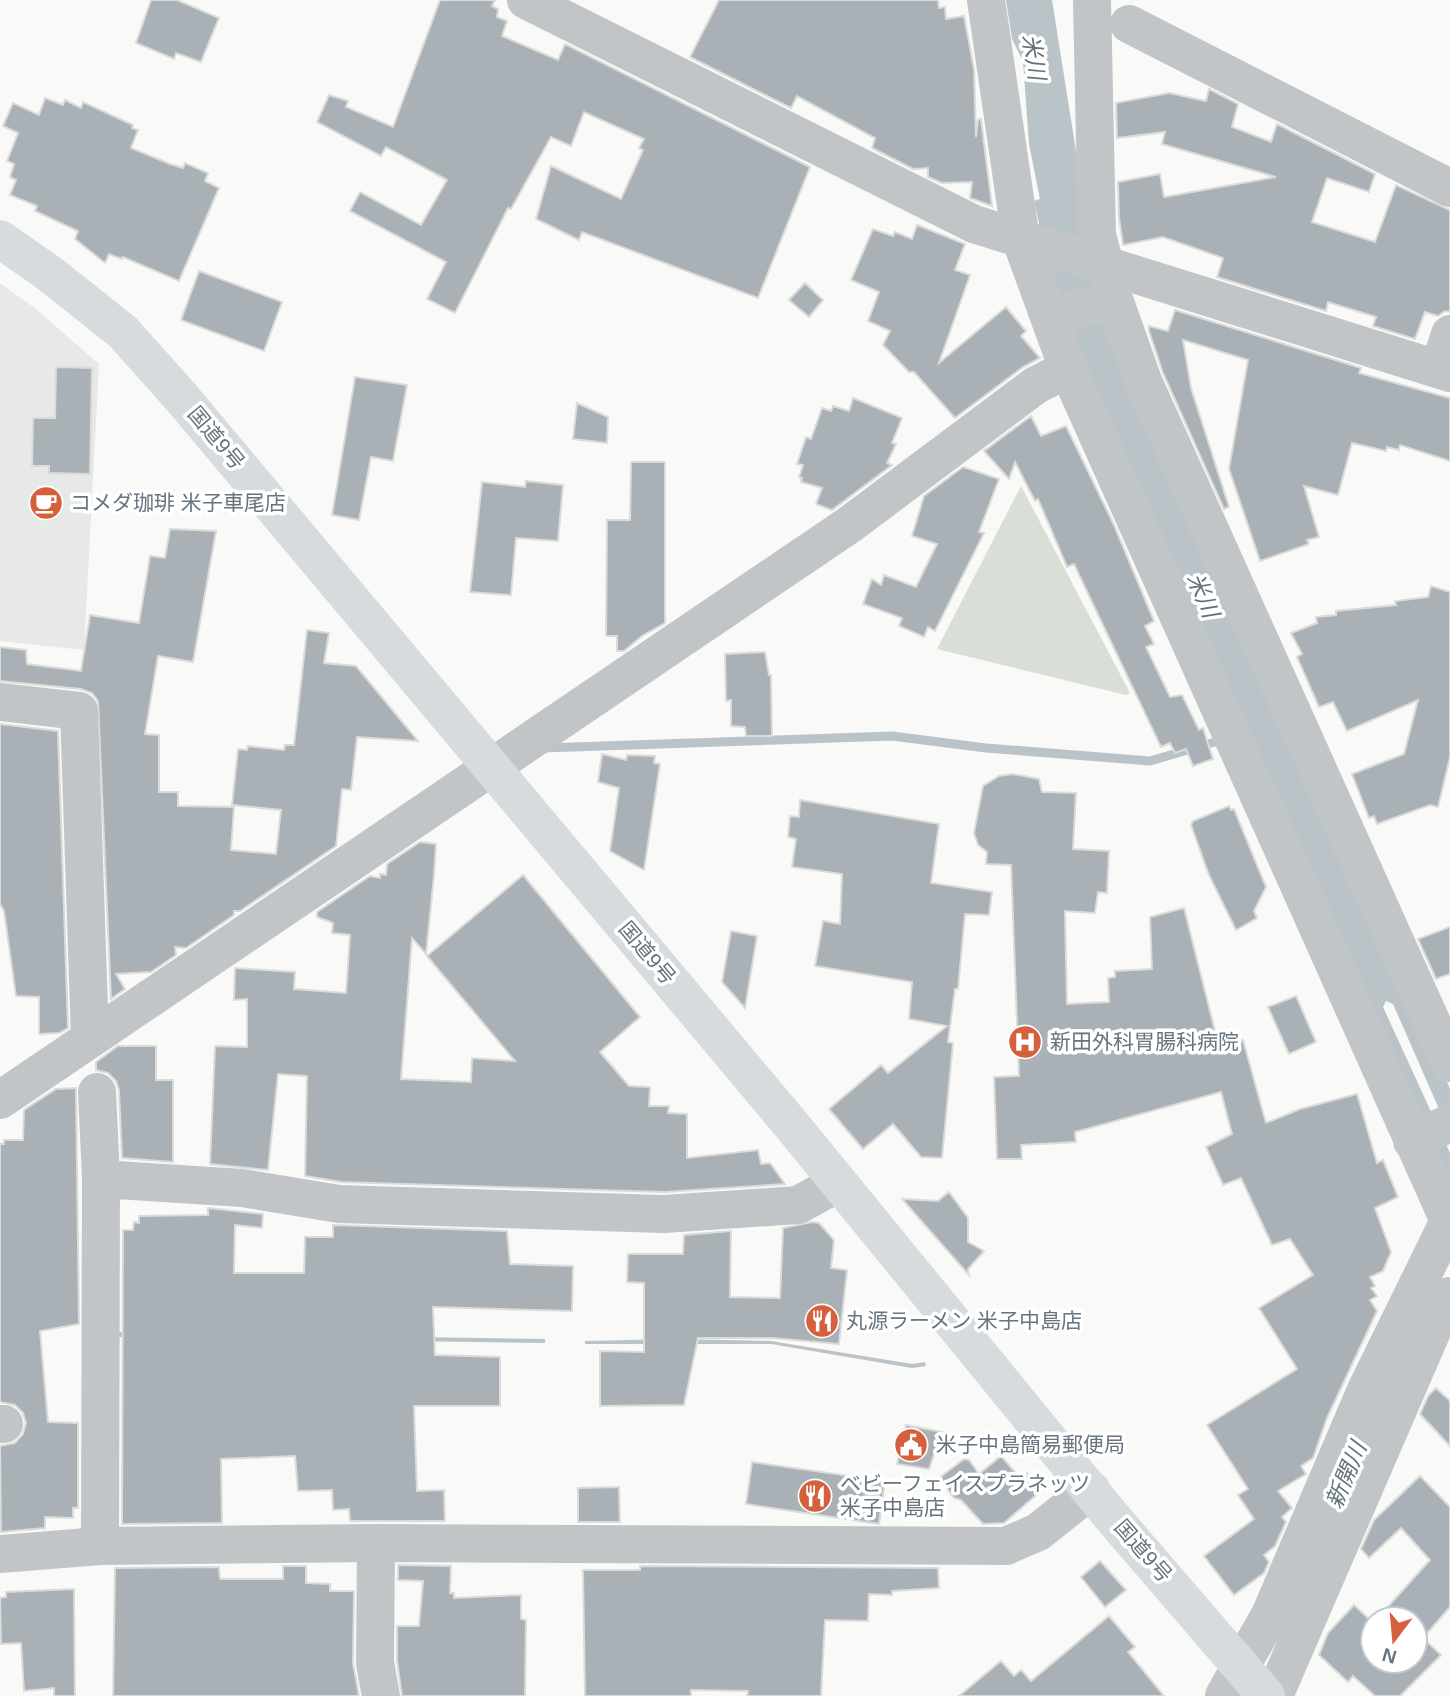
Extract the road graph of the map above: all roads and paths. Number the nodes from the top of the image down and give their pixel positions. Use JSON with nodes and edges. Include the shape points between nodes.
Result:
{"nodes":[{"id":1,"x":526,"y":0,"type":"edge"},
{"id":2,"x":986,"y":0,"type":"edge"},
{"id":3,"x":1092,"y":0,"type":"edge"},
{"id":4,"x":1129,"y":24,"type":"dead end"},
{"id":5,"x":1450,"y":188,"type":"edge"},
{"id":6,"x":0,"y":239,"type":"edge"},
{"id":7,"x":1030,"y":243,"type":"junction"},
{"id":8,"x":1107,"y":282,"type":"junction"},
{"id":9,"x":1054,"y":316,"type":"junction"},
{"id":10,"x":1446,"y":358,"type":"edge"},
{"id":11,"x":1068,"y":369,"type":"junction"},
{"id":12,"x":0,"y":702,"type":"edge"},
{"id":13,"x":494,"y":768,"type":"junction"},
{"id":14,"x":90,"y":1039,"type":"junction"},
{"id":15,"x":1447,"y":1048,"type":"edge"},
{"id":16,"x":97,"y":1092,"type":"dead end"},
{"id":17,"x":0,"y":1100,"type":"edge"},
{"id":18,"x":1429,"y":1133,"type":"edge"},
{"id":19,"x":101,"y":1179,"type":"junction"},
{"id":20,"x":838,"y":1183,"type":"junction"},
{"id":21,"x":1450,"y":1222,"type":"edge"},
{"id":22,"x":1450,"y":1296,"type":"edge"},
{"id":23,"x":1091,"y":1490,"type":"junction"},
{"id":24,"x":376,"y":1543,"type":"junction"},
{"id":25,"x":100,"y":1546,"type":"junction"},
{"id":26,"x":0,"y":1554,"type":"edge"},
{"id":27,"x":1243,"y":1682,"type":"edge"},
{"id":28,"x":381,"y":1696,"type":"edge"},
{"id":29,"x":1274,"y":1696,"type":"edge"}],
"edges":[{"from":1,"to":7,"type":"street","via":[[974,224]]},
{"from":2,"to":7,"type":"street"},
{"from":3,"to":8,"type":"street","via":[[1097,235]]},
{"from":4,"to":5,"type":"street"},
{"from":6,"to":13,"type":"highway","name":"国道9号","via":[[123,332]]},
{"from":7,"to":8,"type":"street"},
{"from":7,"to":9,"type":"street"},
{"from":8,"to":9,"type":"street"},
{"from":8,"to":10,"type":"street"},
{"from":8,"to":15,"type":"street","via":[[1143,381]]},
{"from":9,"to":11,"type":"street"},
{"from":11,"to":13,"type":"street","via":[[1037,385],[849,525]]},
{"from":11,"to":18,"type":"street"},
{"from":12,"to":14,"type":"street","via":[[79,711]]},
{"from":13,"to":14,"type":"street"},
{"from":13,"to":20,"type":"highway","name":"国道9号"},
{"from":14,"to":17,"type":"street"},
{"from":16,"to":19,"type":"street"},
{"from":18,"to":21,"type":"street"},
{"from":19,"to":20,"type":"street","via":[[242,1188],[339,1204],[664,1213],[798,1205]]},
{"from":19,"to":25,"type":"street"},
{"from":20,"to":23,"type":"highway","name":"国道9号"},
{"from":21,"to":27,"type":"street","via":[[1366,1390]]},
{"from":22,"to":29,"type":"street"},
{"from":23,"to":24,"type":"street","via":[[1038,1532],[1006,1546]]},
{"from":23,"to":27,"type":"highway","name":"国道9号"},
{"from":24,"to":25,"type":"street"},
{"from":24,"to":28,"type":"street","via":[[375,1663]]},
{"from":25,"to":26,"type":"street"}]}
